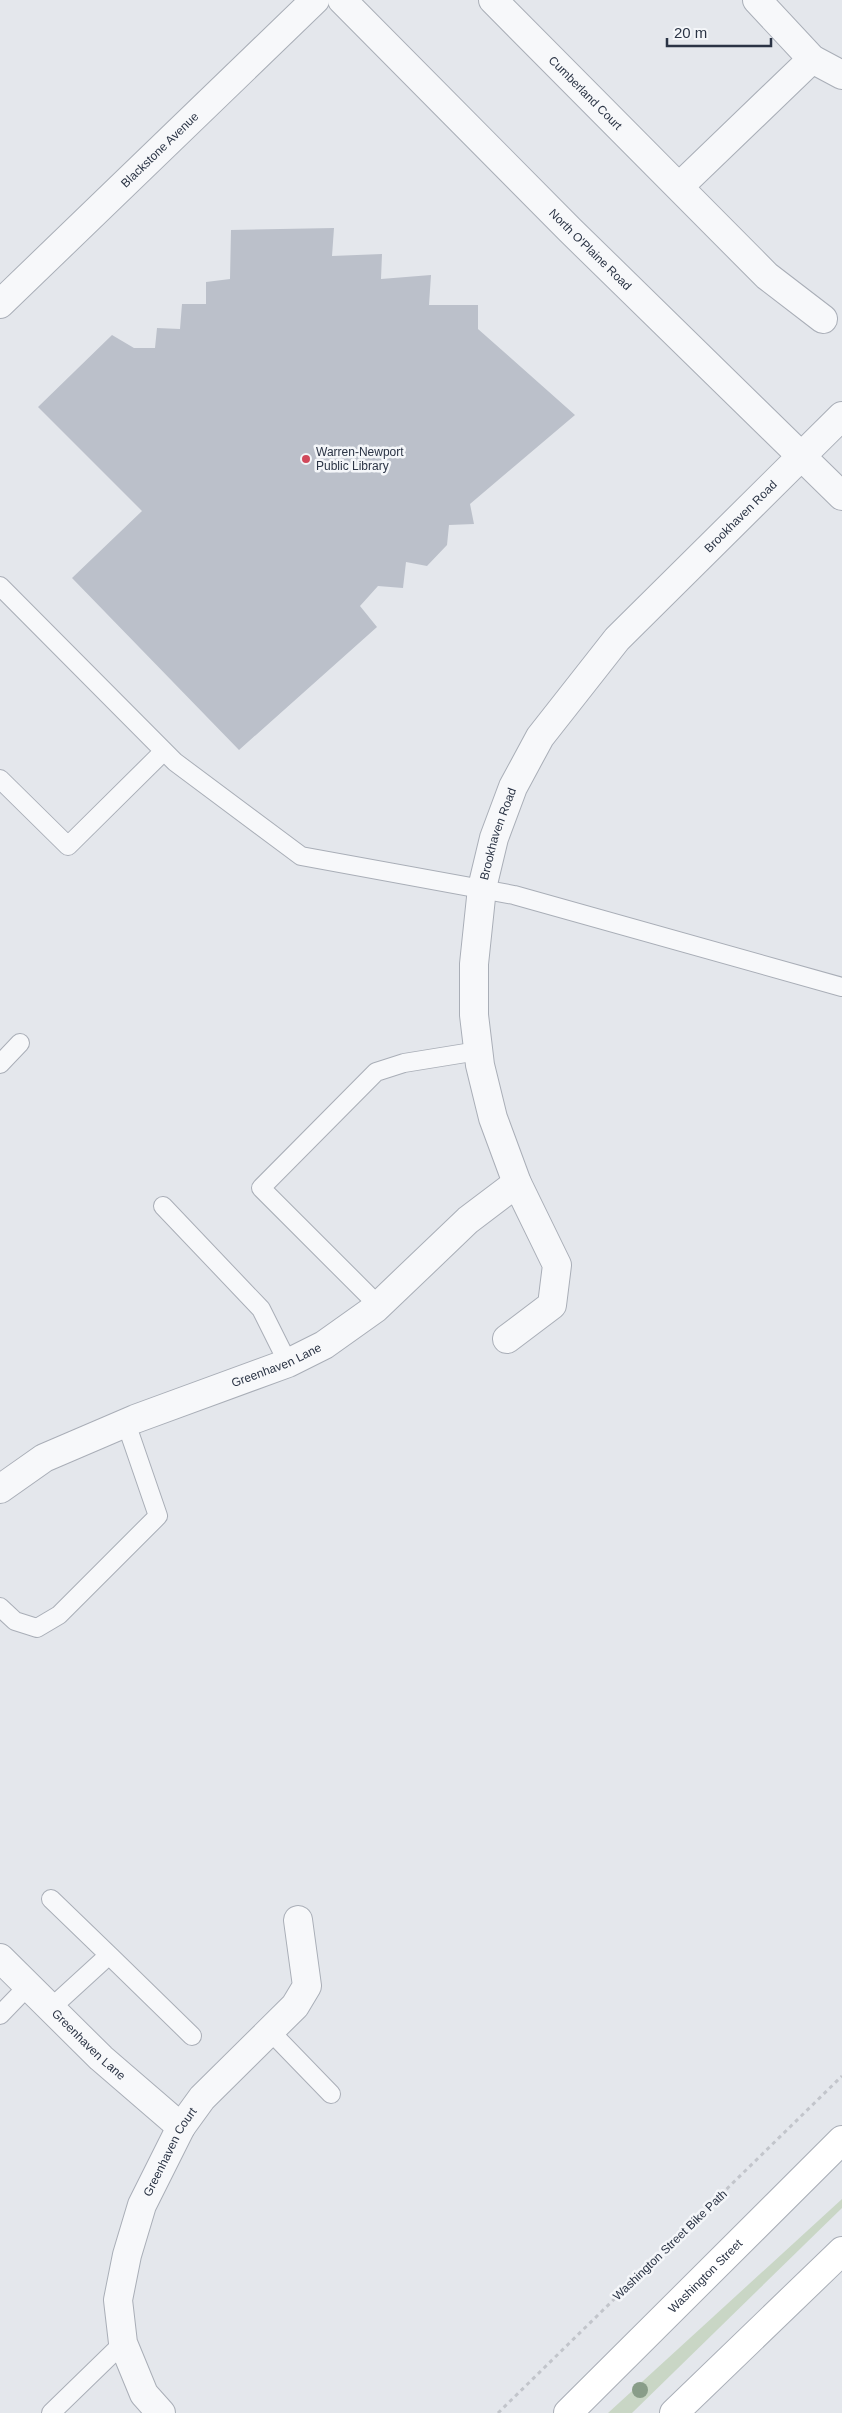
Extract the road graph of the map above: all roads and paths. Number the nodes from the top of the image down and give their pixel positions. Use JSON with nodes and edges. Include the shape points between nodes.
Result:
{"nodes":[{"id":1,"x":316,"y":0,"type":"edge"},
{"id":2,"x":342,"y":0,"type":"edge"},
{"id":3,"x":493,"y":0,"type":"edge"},
{"id":4,"x":757,"y":0,"type":"edge"},
{"id":5,"x":812,"y":59,"type":"junction"},
{"id":6,"x":842,"y":75,"type":"edge"},
{"id":7,"x":680,"y":186,"type":"junction"},
{"id":8,"x":3,"y":302,"type":"edge"},
{"id":9,"x":823,"y":319,"type":"dead end"},
{"id":10,"x":842,"y":416,"type":"edge"},
{"id":11,"x":802,"y":456,"type":"junction"},
{"id":12,"x":842,"y":496,"type":"edge"},
{"id":13,"x":0,"y":586,"type":"edge"},
{"id":14,"x":164,"y":751,"type":"junction"},
{"id":15,"x":0,"y":779,"type":"edge"},
{"id":16,"x":482,"y":888,"type":"junction"},
{"id":17,"x":842,"y":987,"type":"edge"},
{"id":18,"x":20,"y":1043,"type":"dead end"},
{"id":19,"x":478,"y":1051,"type":"junction"},
{"id":20,"x":0,"y":1064,"type":"edge"},
{"id":21,"x":517,"y":1183,"type":"junction"},
{"id":22,"x":163,"y":1206,"type":"dead end"},
{"id":23,"x":379,"y":1306,"type":"junction"},
{"id":24,"x":506,"y":1339,"type":"dead end"},
{"id":25,"x":288,"y":1363,"type":"junction"},
{"id":26,"x":126,"y":1422,"type":"junction"},
{"id":27,"x":0,"y":1489,"type":"edge"},
{"id":28,"x":0,"y":1607,"type":"edge"},
{"id":29,"x":51,"y":1898,"type":"dead end"},
{"id":30,"x":298,"y":1920,"type":"dead end"},
{"id":31,"x":109,"y":1955,"type":"junction"},
{"id":32,"x":0,"y":1958,"type":"edge"},
{"id":33,"x":28,"y":1986,"type":"junction"},
{"id":34,"x":51,"y":2008,"type":"junction"},
{"id":35,"x":0,"y":2015,"type":"edge"},
{"id":36,"x":270,"y":2031,"type":"junction"},
{"id":37,"x":192,"y":2036,"type":"dead end"},
{"id":38,"x":842,"y":2076,"type":"edge"},
{"id":39,"x":331,"y":2094,"type":"dead end"},
{"id":40,"x":181,"y":2127,"type":"junction"},
{"id":41,"x":842,"y":2140,"type":"edge"},
{"id":42,"x":842,"y":2251,"type":"edge"},
{"id":43,"x":123,"y":2343,"type":"junction"},
{"id":44,"x":51,"y":2413,"type":"edge"},
{"id":45,"x":162,"y":2413,"type":"edge"},
{"id":46,"x":498,"y":2413,"type":"edge"},
{"id":47,"x":568,"y":2413,"type":"edge"},
{"id":48,"x":674,"y":2413,"type":"edge"}],
"edges":[{"from":1,"to":8,"type":"street","name":"Blackstone Avenue"},
{"from":2,"to":11,"type":"street","name":"North O'Plaine Road","via":[[570,230]]},
{"from":3,"to":7,"type":"street","name":"Cumberland Court"},
{"from":4,"to":5,"type":"street"},
{"from":5,"to":6,"type":"street"},
{"from":5,"to":7,"type":"street"},
{"from":7,"to":9,"type":"street","name":"Cumberland Court","via":[[768,276]]},
{"from":10,"to":11,"type":"street","name":"Brookhaven Road"},
{"from":11,"to":12,"type":"street","name":"North O'Plaine Road"},
{"from":11,"to":16,"type":"street","name":"Brookhaven Road","via":[[616,639],[540,737],[513,788],[494,838]]},
{"from":13,"to":14,"type":"lane"},
{"from":14,"to":15,"type":"lane","via":[[68,846]]},
{"from":14,"to":16,"type":"lane","via":[[174,762],[301,856]]},
{"from":16,"to":17,"type":"lane"},
{"from":16,"to":19,"type":"street","name":"Brookhaven Road","via":[[474,964]]},
{"from":18,"to":20,"type":"lane"},
{"from":19,"to":21,"type":"street","name":"Brookhaven Road","via":[[493,1118]]},
{"from":19,"to":23,"type":"lane","via":[[404,1063],[376,1072],[261,1188]]},
{"from":21,"to":23,"type":"street","name":"Greenhaven Lane","via":[[468,1220]]},
{"from":21,"to":24,"type":"street","name":"Brookhaven Road","via":[[557,1265],[552,1305]]},
{"from":22,"to":25,"type":"lane","via":[[261,1309]]},
{"from":23,"to":25,"type":"street","name":"Greenhaven Lane","via":[[324,1345]]},
{"from":25,"to":26,"type":"street","name":"Greenhaven Lane"},
{"from":26,"to":27,"type":"street","name":"Greenhaven Lane","via":[[44,1458]]},
{"from":26,"to":28,"type":"lane","via":[[158,1516],[59,1615],[37,1628],[15,1621]]},
{"from":29,"to":31,"type":"lane"},
{"from":30,"to":36,"type":"street","name":"Greenhaven Court","via":[[306,1986],[295,2006]]},
{"from":31,"to":34,"type":"lane"},
{"from":31,"to":37,"type":"lane"},
{"from":32,"to":33,"type":"street","name":"Greenhaven Lane"},
{"from":33,"to":34,"type":"street","name":"Greenhaven Lane"},
{"from":33,"to":35,"type":"lane"},
{"from":34,"to":40,"type":"street","name":"Greenhaven Lane","via":[[101,2058]]},
{"from":36,"to":39,"type":"lane"},
{"from":36,"to":40,"type":"street","name":"Greenhaven Court","via":[[202,2098]]},
{"from":38,"to":46,"type":"path","name":"Washington Street Bike Path"},
{"from":40,"to":43,"type":"street","name":"Greenhaven Court","via":[[142,2205],[127,2255],[118,2300]]},
{"from":41,"to":47,"type":"main road","name":"Washington Street"},
{"from":42,"to":48,"type":"main road"},
{"from":43,"to":44,"type":"lane"},
{"from":43,"to":45,"type":"street","name":"Greenhaven Court","via":[[144,2394]]}]}
